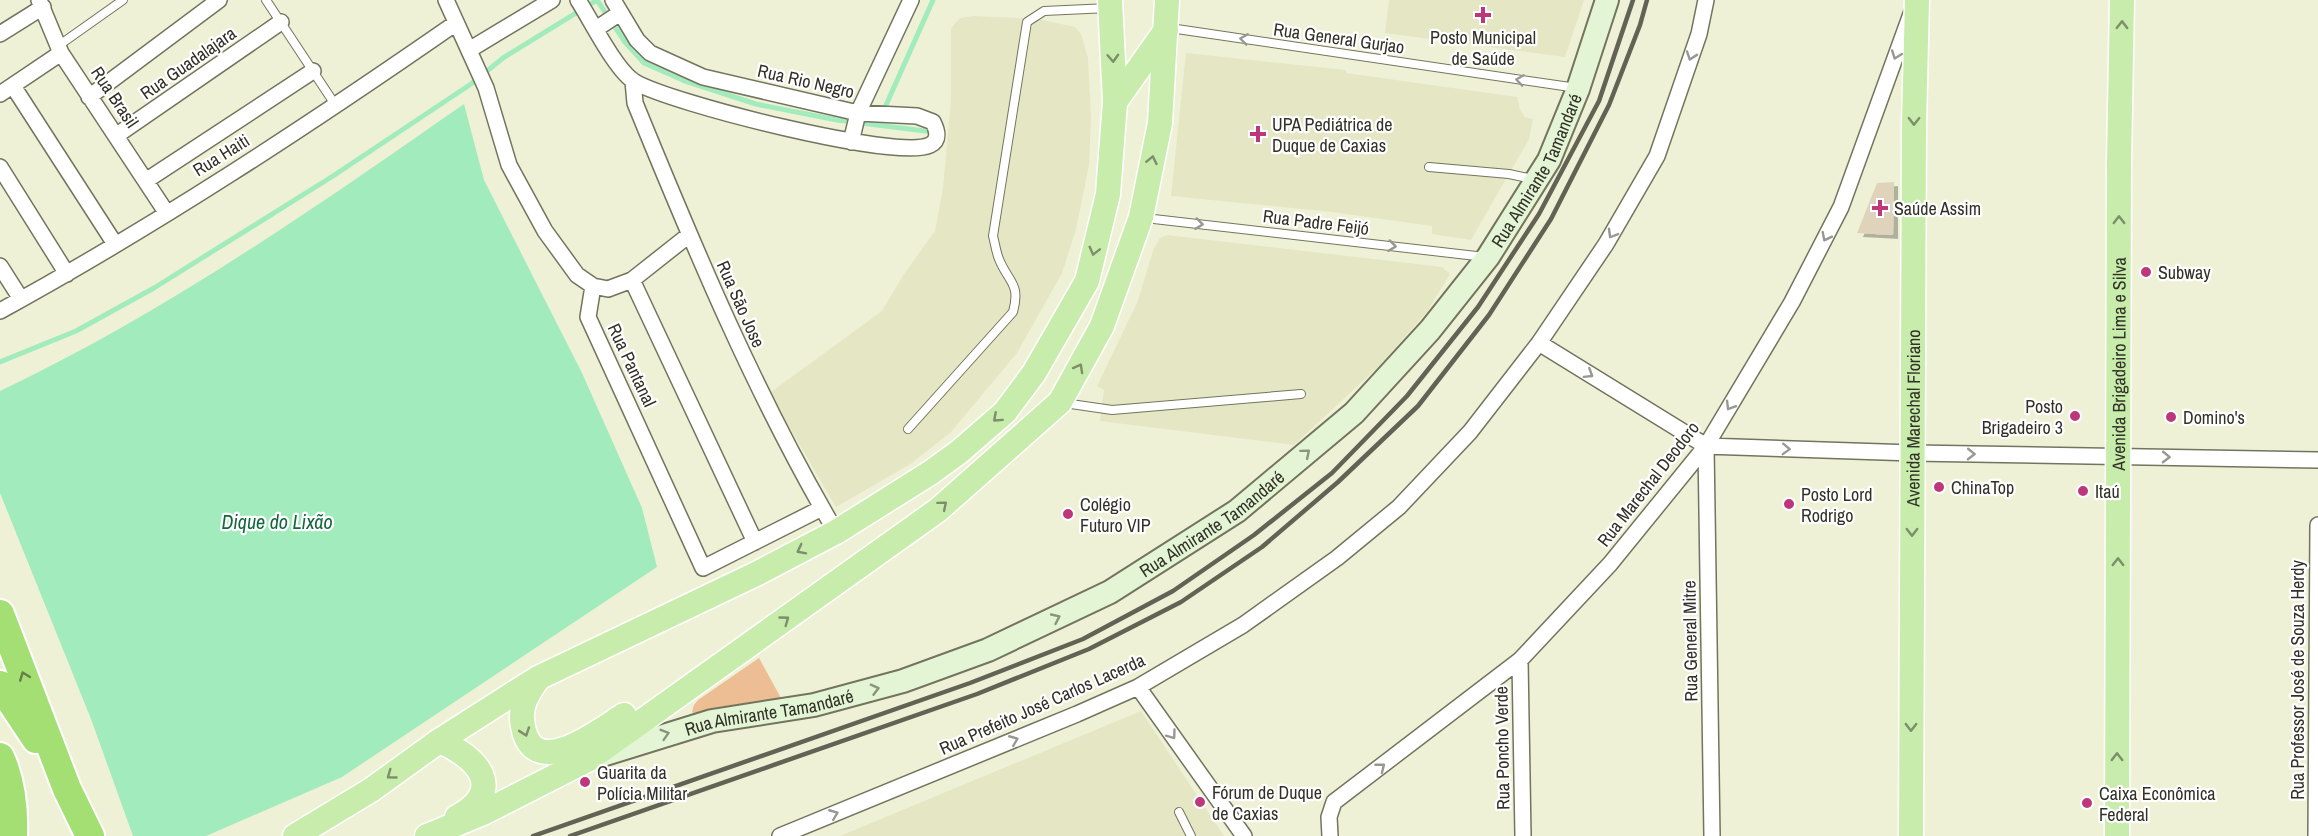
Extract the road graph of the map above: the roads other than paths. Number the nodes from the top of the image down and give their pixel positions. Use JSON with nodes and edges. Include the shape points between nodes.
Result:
{"nodes":[{"id":1,"x":123,"y":0,"type":"edge"},
{"id":2,"x":219,"y":0,"type":"edge"},
{"id":3,"x":267,"y":0,"type":"edge"},
{"id":4,"x":446,"y":0,"type":"edge"},
{"id":5,"x":552,"y":0,"type":"edge"},
{"id":6,"x":578,"y":0,"type":"edge"},
{"id":7,"x":911,"y":0,"type":"edge"},
{"id":8,"x":1167,"y":0,"type":"edge"},
{"id":9,"x":1607,"y":0,"type":"edge"},
{"id":10,"x":1706,"y":0,"type":"edge"},
{"id":11,"x":1916,"y":0,"type":"edge"},
{"id":12,"x":2122,"y":0,"type":"edge"},
{"id":13,"x":41,"y":3,"type":"edge"},
{"id":14,"x":1110,"y":4,"type":"edge"},
{"id":15,"x":607,"y":17,"type":"edge"},
{"id":16,"x":281,"y":22,"type":"junction"},
{"id":17,"x":456,"y":23,"type":"junction"},
{"id":18,"x":1167,"y":28,"type":"junction"},
{"id":19,"x":0,"y":33,"type":"edge"},
{"id":20,"x":59,"y":50,"type":"junction"},
{"id":21,"x":471,"y":54,"type":"junction"},
{"id":22,"x":313,"y":71,"type":"junction"},
{"id":23,"x":633,"y":81,"type":"junction"},
{"id":24,"x":13,"y":86,"type":"junction"},
{"id":25,"x":1578,"y":89,"type":"junction"},
{"id":26,"x":0,"y":94,"type":"edge"},
{"id":27,"x":89,"y":96,"type":"junction"},
{"id":28,"x":1115,"y":102,"type":"junction"},
{"id":29,"x":336,"y":106,"type":"junction"},
{"id":30,"x":858,"y":124,"type":"junction"},
{"id":31,"x":117,"y":135,"type":"junction"},
{"id":32,"x":0,"y":167,"type":"edge"},
{"id":33,"x":1430,"y":167,"type":"dead end"},
{"id":34,"x":147,"y":180,"type":"junction"},
{"id":35,"x":1538,"y":180,"type":"junction"},
{"id":36,"x":166,"y":212,"type":"junction"},
{"id":37,"x":1141,"y":217,"type":"junction"},
{"id":38,"x":689,"y":235,"type":"junction"},
{"id":39,"x":115,"y":244,"type":"junction"},
{"id":40,"x":1488,"y":257,"type":"junction"},
{"id":41,"x":0,"y":266,"type":"edge"},
{"id":42,"x":67,"y":274,"type":"junction"},
{"id":43,"x":632,"y":280,"type":"junction"},
{"id":44,"x":592,"y":286,"type":"junction"},
{"id":45,"x":21,"y":299,"type":"junction"},
{"id":46,"x":0,"y":311,"type":"edge"},
{"id":47,"x":1539,"y":343,"type":"junction"},
{"id":48,"x":1301,"y":394,"type":"dead end"},
{"id":49,"x":1060,"y":402,"type":"junction"},
{"id":50,"x":908,"y":429,"type":"dead end"},
{"id":51,"x":1706,"y":446,"type":"junction"},
{"id":52,"x":1913,"y":453,"type":"junction"},
{"id":53,"x":2118,"y":456,"type":"junction"},
{"id":54,"x":2318,"y":460,"type":"edge"},
{"id":55,"x":822,"y":508,"type":"junction"},
{"id":56,"x":2318,"y":525,"type":"edge"},
{"id":57,"x":836,"y":532,"type":"junction"},
{"id":58,"x":755,"y":542,"type":"junction"},
{"id":59,"x":0,"y":614,"type":"edge"},
{"id":60,"x":2318,"y":638,"type":"edge"},
{"id":61,"x":737,"y":654,"type":"junction"},
{"id":62,"x":1520,"y":660,"type":"junction"},
{"id":63,"x":538,"y":678,"type":"junction"},
{"id":64,"x":0,"y":685,"type":"edge"},
{"id":65,"x":1138,"y":687,"type":"junction"},
{"id":66,"x":439,"y":741,"type":"junction"},
{"id":67,"x":0,"y":757,"type":"edge"},
{"id":68,"x":589,"y":759,"type":"junction"},
{"id":69,"x":68,"y":789,"type":"junction"},
{"id":70,"x":1179,"y":812,"type":"dead end"},
{"id":71,"x":0,"y":829,"type":"edge"},
{"id":72,"x":1,"y":836,"type":"edge"},
{"id":73,"x":13,"y":836,"type":"edge"},
{"id":74,"x":90,"y":836,"type":"edge"},
{"id":75,"x":296,"y":836,"type":"edge"},
{"id":76,"x":425,"y":836,"type":"edge"},
{"id":77,"x":780,"y":836,"type":"edge"},
{"id":78,"x":1191,"y":836,"type":"edge"},
{"id":79,"x":1244,"y":836,"type":"edge"},
{"id":80,"x":1330,"y":836,"type":"edge"},
{"id":81,"x":1523,"y":836,"type":"edge"},
{"id":82,"x":1712,"y":836,"type":"edge"},
{"id":83,"x":1911,"y":836,"type":"edge"},
{"id":84,"x":2117,"y":836,"type":"edge"},
{"id":85,"x":2316,"y":836,"type":"edge"}],
"edges":[{"from":1,"to":20,"type":"lane"},
{"from":2,"to":27,"type":"street"},
{"from":3,"to":16,"type":"lane"},
{"from":4,"to":17,"type":"street"},
{"from":5,"to":21,"type":"street"},
{"from":6,"to":15,"type":"street"},
{"from":7,"to":30,"type":"street"},
{"from":8,"to":18,"type":"main road"},
{"from":9,"to":25,"type":"main road","name":"Rua Almirante Tamandaré"},
{"from":10,"to":47,"type":"street","name":"Rua Prefeito José Carlos Lacerda","one_way":true,"via":[[1657,156],[1606,244]]},
{"from":11,"to":51,"type":"street","name":"Rua Marechal Deodoro","one_way":true,"via":[[1841,207],[1792,302]]},
{"from":11,"to":52,"type":"main road","name":"Avenida Marechal Floriano","one_way":true},
{"from":53,"to":12,"type":"main road","name":"Avenida Brigadeiro Lima e Silva","one_way":true},
{"from":13,"to":19,"type":"street"},
{"from":13,"to":20,"type":"street","name":"Rua Brasil"},
{"from":14,"to":28,"type":"main road","one_way":true},
{"from":14,"to":50,"type":"lane","via":[[1044,11],[1028,22],[993,236],[999,260],[1016,289],[1013,312]]},
{"from":15,"to":23,"type":"street","via":[[619,67]]},
{"from":15,"to":30,"type":"street","name":"Rua Rio Negro","via":[[650,53],[703,77]]},
{"from":16,"to":22,"type":"lane"},
{"from":16,"to":31,"type":"street","name":"Rua Guadalajara"},
{"from":17,"to":21,"type":"street"},
{"from":17,"to":29,"type":"street","name":"Rua Haiti"},
{"from":25,"to":18,"type":"lane","name":"Rua General Gurjao","one_way":true},
{"from":18,"to":28,"type":"main road"},
{"from":37,"to":18,"type":"main road","one_way":true,"via":[[1160,123]]},
{"from":20,"to":24,"type":"street"},
{"from":20,"to":27,"type":"street","name":"Rua Brasil"},
{"from":21,"to":44,"type":"street","via":[[486,88],[509,165],[545,231],[577,275]]},
{"from":22,"to":29,"type":"lane"},
{"from":22,"to":34,"type":"street"},
{"from":23,"to":30,"type":"street","via":[[721,112]]},
{"from":23,"to":38,"type":"street","name":"Rua Sāo Jose","via":[[635,104]]},
{"from":24,"to":26,"type":"street"},
{"from":24,"to":39,"type":"street"},
{"from":25,"to":35,"type":"main road","name":"Rua Almirante Tamandaré"},
{"from":27,"to":31,"type":"street","name":"Rua Brasil"},
{"from":28,"to":57,"type":"main road","one_way":true,"via":[[1108,194],[1087,281],[1034,373],[1005,411],[959,452]]},
{"from":29,"to":36,"type":"street","name":"Rua Haiti"},
{"from":30,"to":30,"type":"street","name":"Rua Rio Negro","via":[[888,115],[918,116],[933,122],[937,138],[932,145],[922,148],[901,148]]},
{"from":31,"to":34,"type":"street","name":"Rua Brasil"},
{"from":32,"to":42,"type":"street"},
{"from":33,"to":35,"type":"lane"},
{"from":34,"to":36,"type":"street","name":"Rua Brasil"},
{"from":35,"to":40,"type":"main road","name":"Rua Almirante Tamandaré"},
{"from":36,"to":39,"type":"street","name":"Rua Haiti"},
{"from":37,"to":40,"type":"lane","name":"Rua Padre Feijó","one_way":true},
{"from":49,"to":37,"type":"main road","one_way":true,"via":[[1102,326]]},
{"from":38,"to":43,"type":"street"},
{"from":38,"to":55,"type":"street","name":"Rua Sāo Jose","via":[[746,365]]},
{"from":39,"to":42,"type":"street","name":"Rua Haiti"},
{"from":68,"to":40,"type":"main road","name":"Rua Almirante Tamandaré","one_way":true,"via":[[712,721],[814,705],[903,681],[988,650],[1110,592],[1237,511],[1354,413],[1430,330]]},
{"from":41,"to":45,"type":"street"},
{"from":42,"to":45,"type":"street","name":"Rua Haiti"},
{"from":43,"to":44,"type":"street","via":[[608,289]]},
{"from":43,"to":58,"type":"street"},
{"from":44,"to":58,"type":"street","name":"Rua Pantanal","via":[[588,317],[703,568]]},
{"from":45,"to":46,"type":"street","name":"Rua Haiti"},
{"from":47,"to":51,"type":"street","one_way":true},
{"from":47,"to":65,"type":"street","name":"Rua Prefeito José Carlos Lacerda","via":[[1470,432],[1399,507],[1337,558],[1243,625]]},
{"from":48,"to":49,"type":"lane","via":[[1112,410]]},
{"from":61,"to":49,"type":"main road","one_way":true,"via":[[938,510]]},
{"from":51,"to":52,"type":"street","one_way":true},
{"from":51,"to":62,"type":"street","name":"Rua Marechal Deodoro","via":[[1610,564]]},
{"from":51,"to":82,"type":"street","name":"Rua General Mitre"},
{"from":52,"to":53,"type":"street","one_way":true},
{"from":52,"to":83,"type":"main road","name":"Avenida Marechal Floriano","one_way":true},
{"from":53,"to":54,"type":"street","one_way":true},
{"from":84,"to":53,"type":"main road","name":"Avenida Brigadeiro Lima e Silva","one_way":true},
{"from":55,"to":57,"type":"street","name":"Rua Sāo Jose"},
{"from":55,"to":58,"type":"street","name":"Rua Pantanal"},
{"from":56,"to":60,"type":"street","name":"Rua Professor José de Souza Herdy"},
{"from":57,"to":63,"type":"main road","one_way":true},
{"from":69,"to":59,"type":"highway","one_way":true},
{"from":60,"to":85,"type":"street","name":"Rua Professor José de Souza Herdy"},
{"from":63,"to":61,"type":"main road","one_way":true,"via":[[525,697],[520,718],[532,749],[550,753],[590,737],[670,687]]},
{"from":61,"to":68,"type":"main road"},
{"from":80,"to":62,"type":"street","name":"Rua Marechal Deodoro","one_way":true,"via":[[1329,817],[1334,802]]},
{"from":62,"to":81,"type":"street","name":"Rua Poncho Verde"},
{"from":63,"to":66,"type":"main road"},
{"from":64,"to":69,"type":"highway"},
{"from":77,"to":65,"type":"street","name":"Rua Prefeito José Carlos Lacerda","one_way":true},
{"from":65,"to":79,"type":"street","one_way":true},
{"from":66,"to":75,"type":"main road","one_way":true,"via":[[371,790]]},
{"from":66,"to":76,"type":"main road","via":[[475,763],[484,787],[472,809]]},
{"from":67,"to":73,"type":"highway","via":[[12,801]]},
{"from":68,"to":76,"type":"main road","via":[[483,813]]},
{"from":69,"to":74,"type":"highway"},
{"from":70,"to":78,"type":"lane"},
{"from":71,"to":72,"type":"highway"}]}
